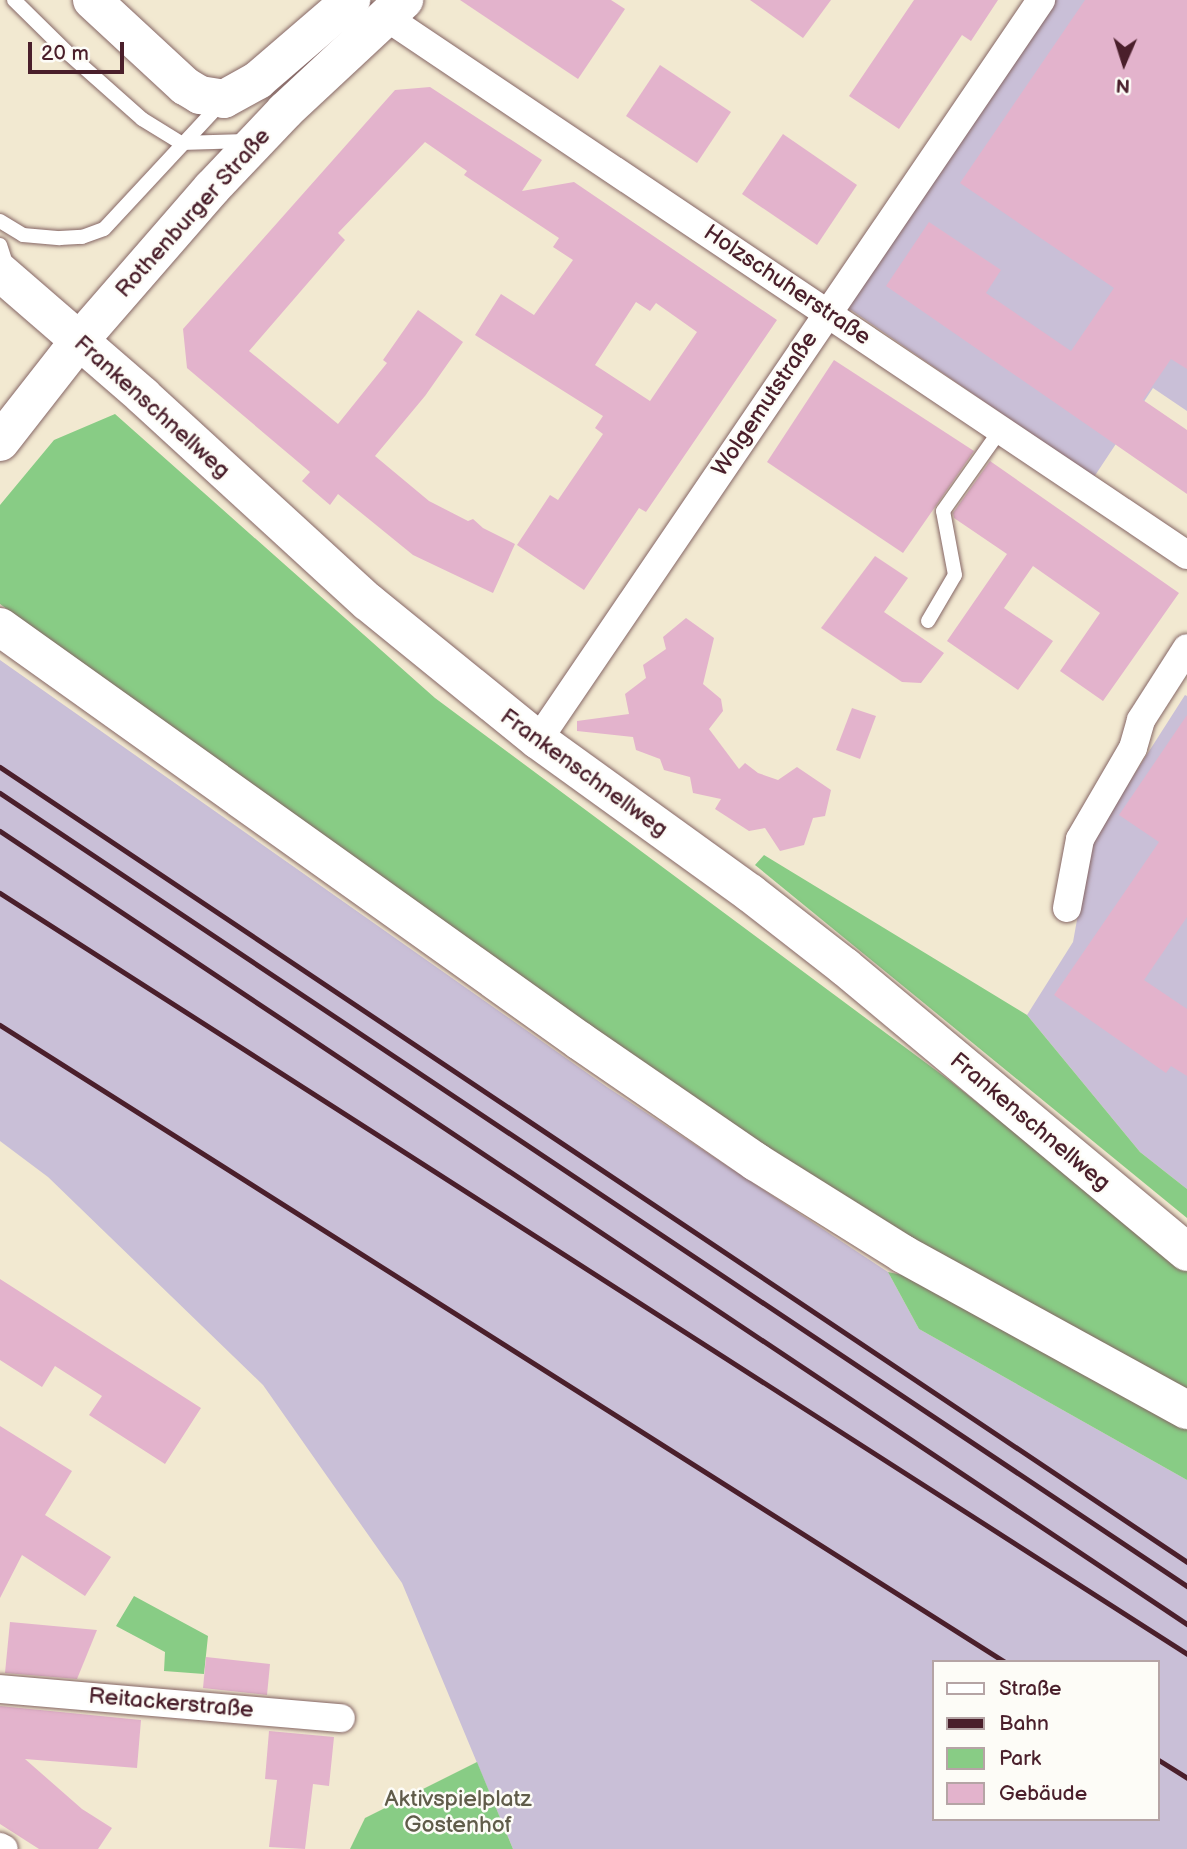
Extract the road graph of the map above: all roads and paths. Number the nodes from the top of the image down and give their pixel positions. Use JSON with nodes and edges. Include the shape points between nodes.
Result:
{"nodes":[{"id":1,"x":14,"y":0,"type":"edge"},
{"id":2,"x":92,"y":0,"type":"edge"},
{"id":3,"x":351,"y":0,"type":"edge"},
{"id":4,"x":1041,"y":0,"type":"edge"},
{"id":5,"x":395,"y":8,"type":"edge"},
{"id":6,"x":224,"y":99,"type":"junction"},
{"id":7,"x":256,"y":141,"type":"junction"},
{"id":8,"x":181,"y":143,"type":"junction"},
{"id":9,"x":0,"y":221,"type":"edge"},
{"id":10,"x":0,"y":245,"type":"edge"},
{"id":11,"x":6,"y":278,"type":"edge"},
{"id":12,"x":828,"y":312,"type":"junction"},
{"id":13,"x":79,"y":341,"type":"junction"},
{"id":14,"x":1001,"y":429,"type":"junction"},
{"id":15,"x":0,"y":442,"type":"edge"},
{"id":16,"x":1187,"y":555,"type":"edge"},
{"id":17,"x":928,"y":621,"type":"dead end"},
{"id":18,"x":0,"y":627,"type":"edge"},
{"id":19,"x":1187,"y":648,"type":"edge"},
{"id":20,"x":538,"y":740,"type":"junction"},
{"id":21,"x":1067,"y":908,"type":"dead end"},
{"id":22,"x":1187,"y":1252,"type":"edge"},
{"id":23,"x":1187,"y":1410,"type":"edge"},
{"id":24,"x":0,"y":1689,"type":"edge"},
{"id":25,"x":341,"y":1718,"type":"dead end"}],
"edges":[{"from":1,"to":8,"type":"lane","via":[[142,119]]},
{"from":2,"to":6,"type":"main road","via":[[192,91]]},
{"from":3,"to":6,"type":"main road","name":"Rothenburger Straße","via":[[258,80]]},
{"from":4,"to":12,"type":"street","name":"Wolgemutstraße"},
{"from":5,"to":7,"type":"main road","name":"Rothenburger Straße"},
{"from":5,"to":12,"type":"street","name":"Holzschuherstraße","via":[[447,57]]},
{"from":6,"to":8,"type":"lane"},
{"from":7,"to":8,"type":"lane"},
{"from":7,"to":13,"type":"main road","name":"Rothenburger Straße"},
{"from":8,"to":9,"type":"lane","via":[[104,229],[60,238],[23,235]]},
{"from":10,"to":11,"type":"lane"},
{"from":11,"to":13,"type":"main road","name":"Frankenschnellweg"},
{"from":12,"to":14,"type":"street","name":"Holzschuherstraße"},
{"from":12,"to":20,"type":"street","name":"Wolgemutstraße"},
{"from":13,"to":15,"type":"main road","name":"Rothenburger Straße"},
{"from":13,"to":20,"type":"main road","name":"Frankenschnellweg","via":[[396,626]]},
{"from":14,"to":16,"type":"street","name":"Holzschuherstraße"},
{"from":14,"to":17,"type":"lane","via":[[943,511],[955,575]]},
{"from":18,"to":23,"type":"main road","via":[[756,1162],[903,1254]]},
{"from":19,"to":21,"type":"street","via":[[1140,720],[1133,748],[1080,839]]},
{"from":20,"to":22,"type":"main road","name":"Frankenschnellweg","via":[[845,967]]},
{"from":24,"to":25,"type":"street","name":"Reitackerstraße"}]}
